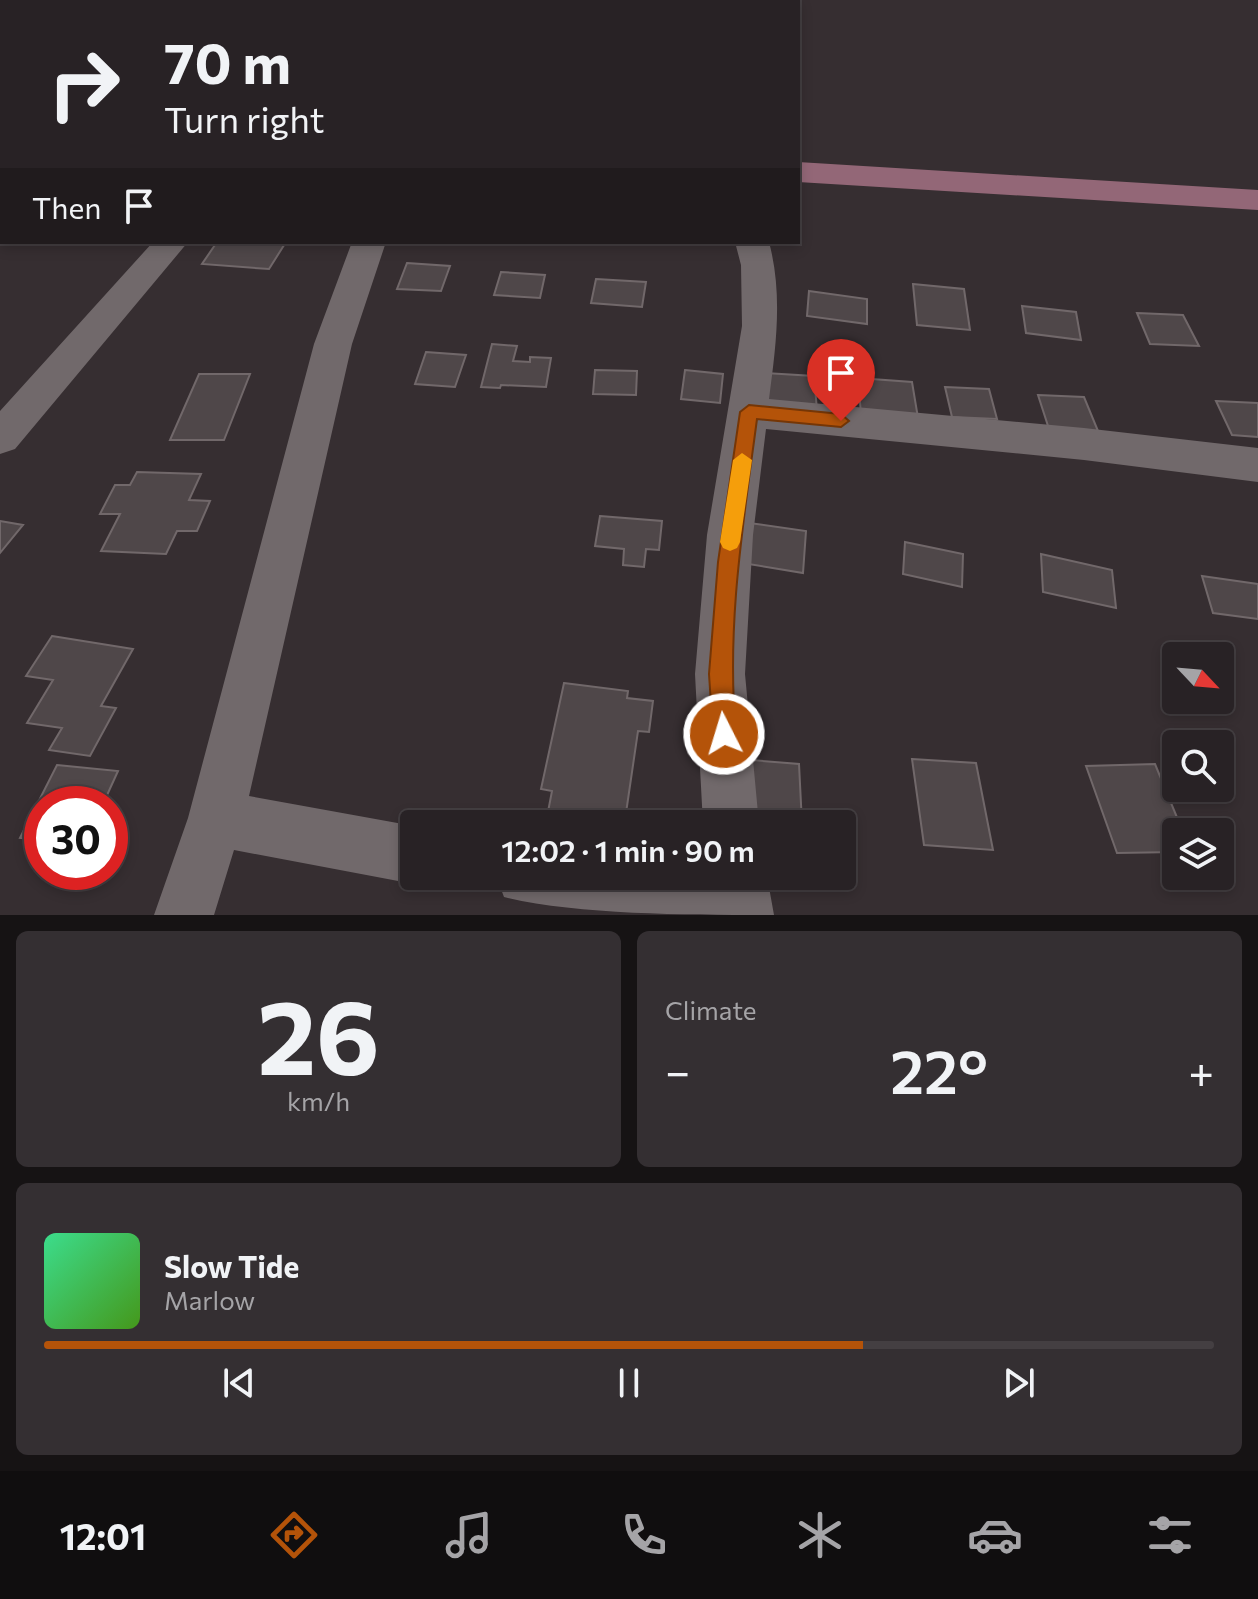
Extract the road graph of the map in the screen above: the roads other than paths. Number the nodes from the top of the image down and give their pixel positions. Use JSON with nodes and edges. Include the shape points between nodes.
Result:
{"nodes":[{"id":1,"x":800,"y":172,"type":"edge"},
{"id":2,"x":1258,"y":200,"type":"edge"},
{"id":3,"x":169,"y":244,"type":"edge"},
{"id":4,"x":368,"y":244,"type":"edge"},
{"id":5,"x":753,"y":244,"type":"edge"},
{"id":6,"x":749,"y":412,"type":"junction"},
{"id":7,"x":0,"y":438,"type":"edge"},
{"id":8,"x":1258,"y":465,"type":"edge"},
{"id":9,"x":730,"y":810,"type":"edge"},
{"id":10,"x":216,"y":818,"type":"junction"},
{"id":11,"x":400,"y":852,"type":"edge"},
{"id":12,"x":599,"y":890,"type":"edge"},
{"id":13,"x":740,"y":890,"type":"edge"},
{"id":14,"x":184,"y":915,"type":"edge"},
{"id":15,"x":731,"y":915,"type":"edge"},
{"id":16,"x":744,"y":915,"type":"edge"}],
"edges":[{"from":1,"to":2,"type":"main road"},
{"from":3,"to":7,"type":"street"},
{"from":4,"to":10,"type":"street","via":[[333,344]]},
{"from":5,"to":6,"type":"street","via":[[760,326]]},
{"from":6,"to":8,"type":"street"},
{"from":6,"to":9,"type":"street","via":[[730,535],[720,674]]},
{"from":10,"to":11,"type":"street"},
{"from":10,"to":14,"type":"street"},
{"from":12,"to":15,"type":"street"},
{"from":13,"to":16,"type":"street"}]}
